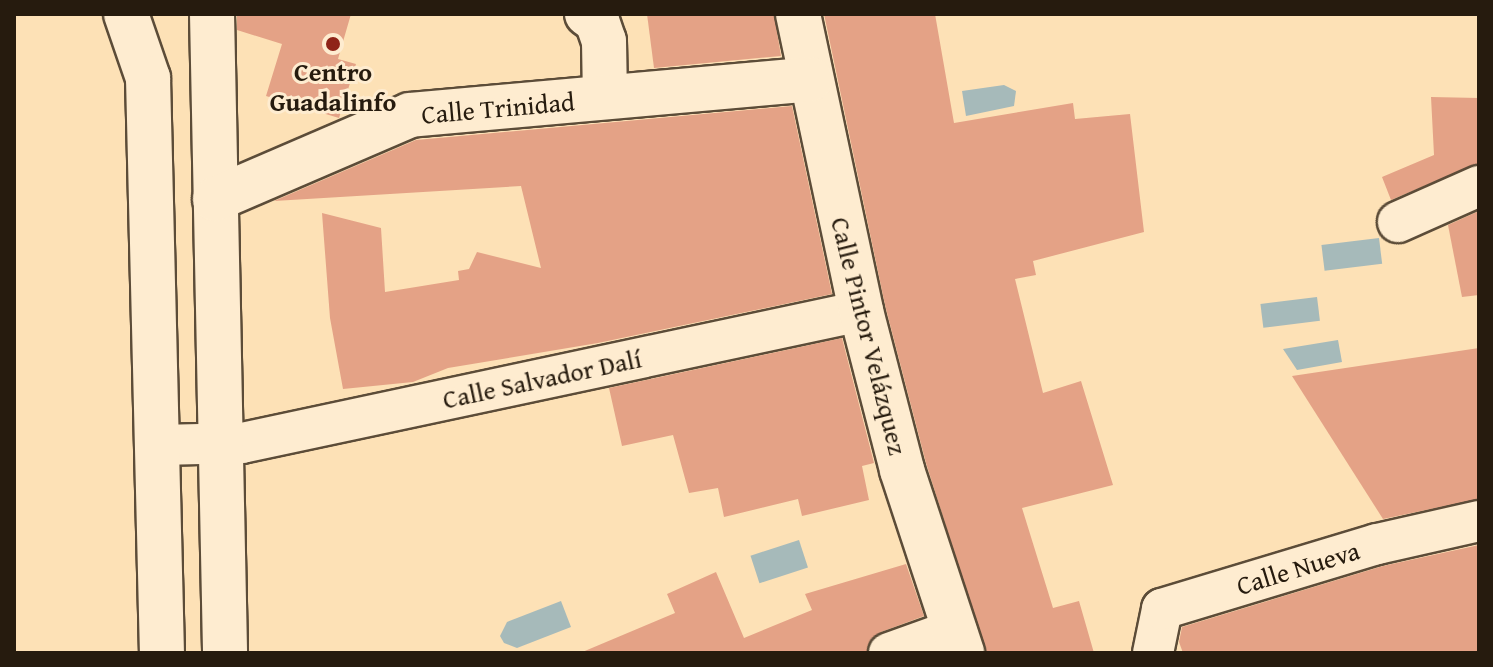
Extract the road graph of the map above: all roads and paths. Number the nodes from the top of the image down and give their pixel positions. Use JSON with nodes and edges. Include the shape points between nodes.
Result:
{"nodes":[{"id":1,"x":212,"y":14,"type":"edge"},
{"id":2,"x":587,"y":14,"type":"edge"},
{"id":3,"x":798,"y":14,"type":"edge"},
{"id":4,"x":126,"y":16,"type":"edge"},
{"id":5,"x":810,"y":79,"type":"junction"},
{"id":6,"x":605,"y":96,"type":"junction"},
{"id":7,"x":1479,"y":186,"type":"edge"},
{"id":8,"x":215,"y":199,"type":"junction"},
{"id":9,"x":1398,"y":222,"type":"dead end"},
{"id":10,"x":861,"y":311,"type":"junction"},
{"id":11,"x":224,"y":443,"type":"junction"},
{"id":12,"x":159,"y":445,"type":"junction"},
{"id":13,"x":1479,"y":521,"type":"edge"},
{"id":14,"x":959,"y":641,"type":"edge"},
{"id":15,"x":162,"y":653,"type":"edge"},
{"id":16,"x":225,"y":653,"type":"edge"},
{"id":17,"x":889,"y":653,"type":"edge"},
{"id":18,"x":1153,"y":653,"type":"edge"}],
"edges":[{"from":1,"to":8,"type":"street"},
{"from":2,"to":6,"type":"street","name":"Calle Trinidad","via":[[597,21],[604,41]]},
{"from":3,"to":5,"type":"street","name":"Calle Pintor Velázquez"},
{"from":4,"to":12,"type":"street","via":[[148,78]]},
{"from":5,"to":6,"type":"street","name":"Calle Trinidad"},
{"from":5,"to":10,"type":"street","name":"Calle Pintor Velázquez"},
{"from":6,"to":8,"type":"street","name":"Calle Trinidad","via":[[410,115]]},
{"from":7,"to":9,"type":"street"},
{"from":8,"to":11,"type":"street"},
{"from":10,"to":11,"type":"street","name":"Calle Salvador Dalí"},
{"from":10,"to":14,"type":"street","name":"Calle Pintor Velázquez","via":[[902,470]]},
{"from":11,"to":12,"type":"street","name":"Calle Salvador Dalí"},
{"from":11,"to":16,"type":"street"},
{"from":12,"to":15,"type":"street"},
{"from":13,"to":18,"type":"street","name":"Calle Nueva","via":[[1377,544],[1162,609]]},
{"from":14,"to":17,"type":"street"}]}
